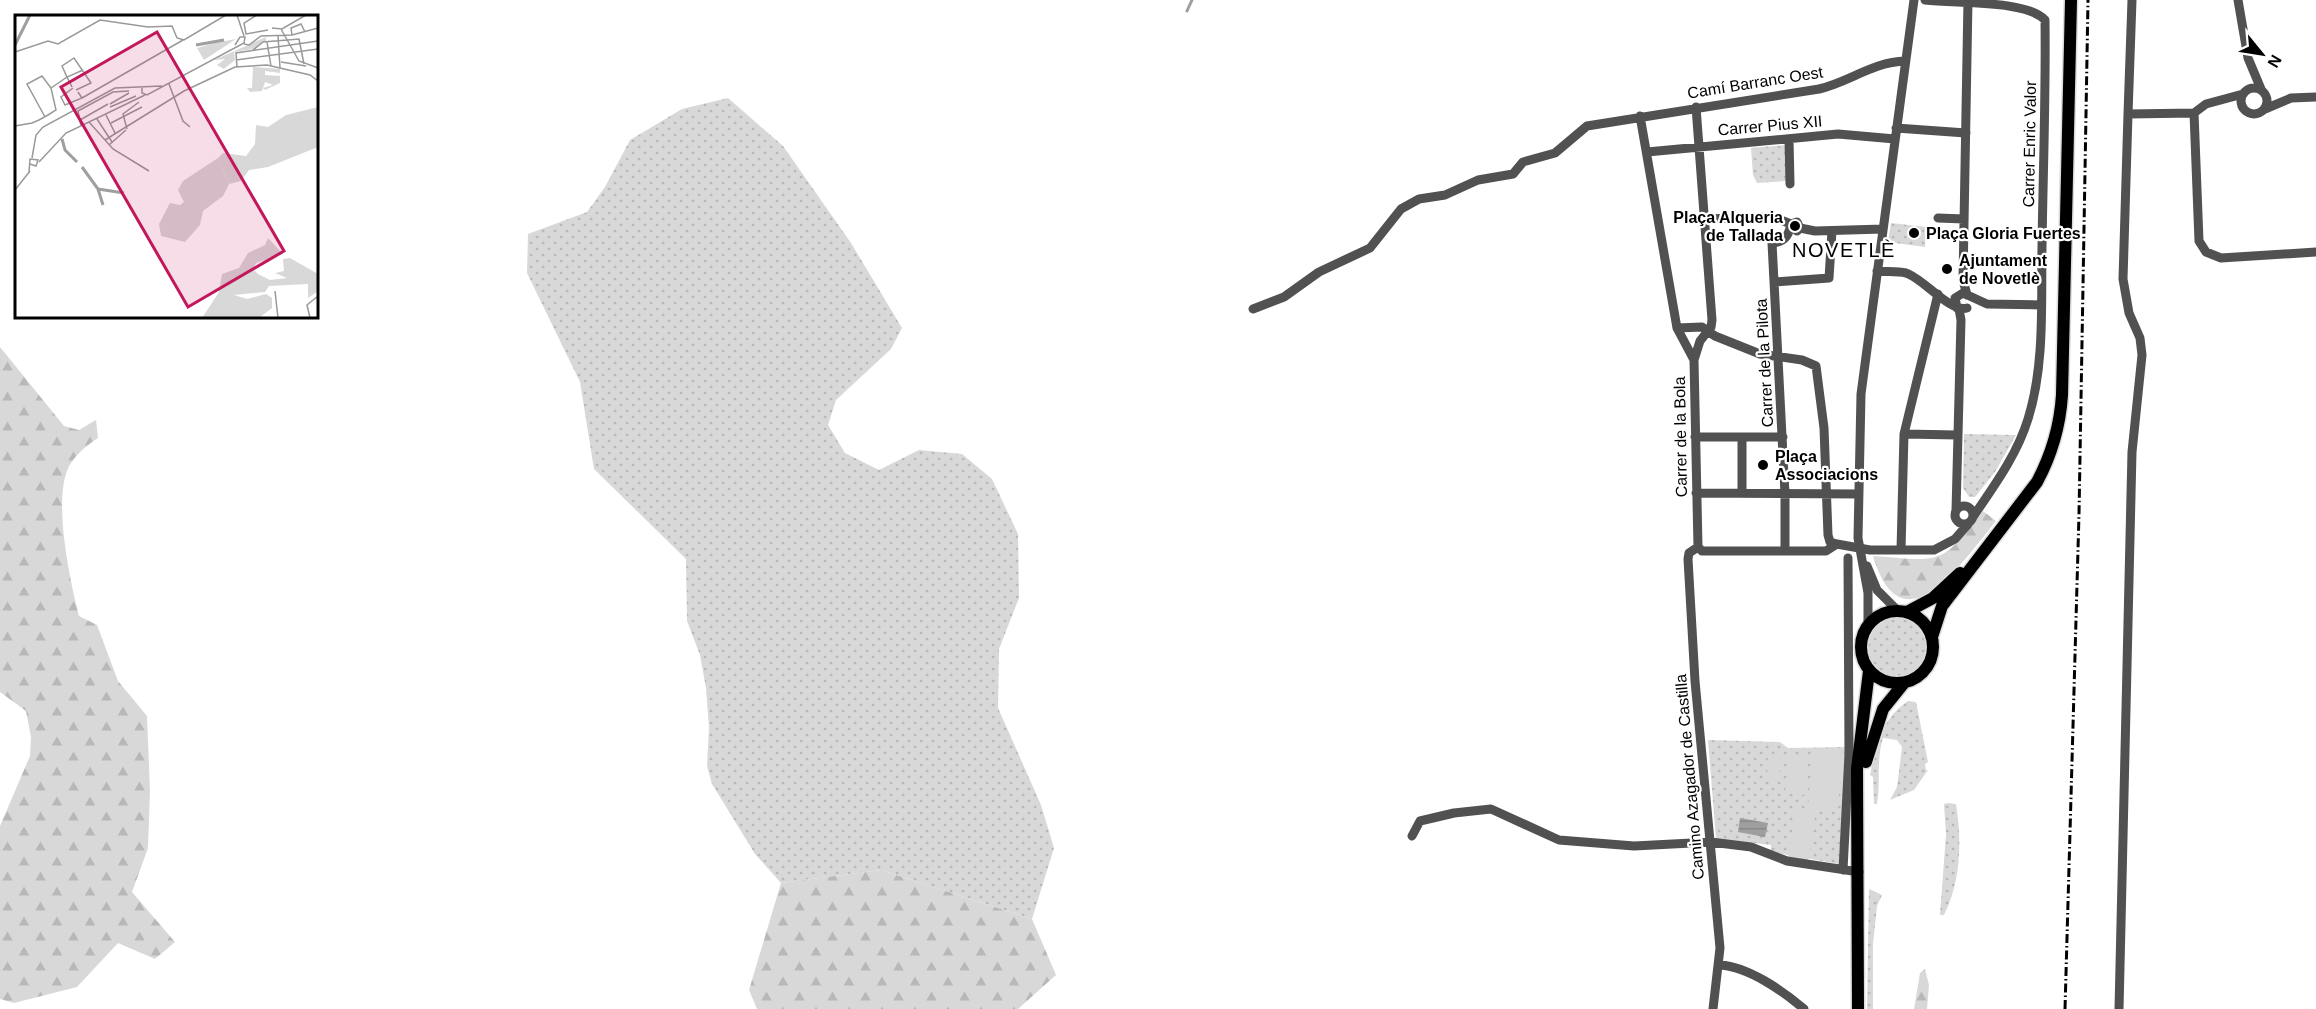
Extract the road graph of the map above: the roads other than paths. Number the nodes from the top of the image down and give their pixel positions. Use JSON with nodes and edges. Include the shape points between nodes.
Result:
{"nodes":[{"id":1,"x":1925,"y":0,"type":"edge"},
{"id":2,"x":1968,"y":0,"type":"edge"},
{"id":3,"x":2071,"y":0,"type":"edge"},
{"id":4,"x":2132,"y":0,"type":"edge"},
{"id":5,"x":2238,"y":0,"type":"edge"},
{"id":6,"x":1916,"y":2,"type":"edge"},
{"id":7,"x":2248,"y":58,"type":"junction"},
{"id":8,"x":1905,"y":62,"type":"junction"},
{"id":9,"x":2262,"y":90,"type":"junction"},
{"id":10,"x":2244,"y":92,"type":"junction"},
{"id":11,"x":2316,"y":97,"type":"edge"},
{"id":12,"x":2291,"y":98,"type":"junction"},
{"id":13,"x":2218,"y":102,"type":"junction"},
{"id":14,"x":1695,"y":107,"type":"junction"},
{"id":15,"x":2242,"y":108,"type":"junction"},
{"id":16,"x":2265,"y":109,"type":"junction"},
{"id":17,"x":2194,"y":113,"type":"junction"},
{"id":18,"x":2128,"y":114,"type":"junction"},
{"id":19,"x":1640,"y":116,"type":"junction"},
{"id":20,"x":1896,"y":128,"type":"junction"},
{"id":21,"x":1966,"y":133,"type":"junction"},
{"id":22,"x":1789,"y":139,"type":"junction"},
{"id":23,"x":1895,"y":139,"type":"junction"},
{"id":24,"x":1698,"y":147,"type":"junction"},
{"id":25,"x":1647,"y":152,"type":"junction"},
{"id":26,"x":1790,"y":184,"type":"dead end"},
{"id":27,"x":1938,"y":218,"type":"dead end"},
{"id":28,"x":1704,"y":219,"type":"junction"},
{"id":29,"x":1964,"y":219,"type":"junction"},
{"id":30,"x":1794,"y":227,"type":"junction"},
{"id":31,"x":1883,"y":229,"type":"junction"},
{"id":32,"x":1832,"y":231,"type":"junction"},
{"id":33,"x":2316,"y":252,"type":"edge"},
{"id":34,"x":1877,"y":271,"type":"junction"},
{"id":35,"x":1775,"y":282,"type":"junction"},
{"id":36,"x":1938,"y":294,"type":"junction"},
{"id":37,"x":1963,"y":301,"type":"junction"},
{"id":38,"x":2041,"y":305,"type":"junction"},
{"id":39,"x":1253,"y":309,"type":"dead end"},
{"id":40,"x":1677,"y":328,"type":"junction"},
{"id":41,"x":1706,"y":334,"type":"junction"},
{"id":42,"x":1682,"y":339,"type":"junction"},
{"id":43,"x":1779,"y":358,"type":"junction"},
{"id":44,"x":1694,"y":360,"type":"junction"},
{"id":45,"x":1904,"y":434,"type":"junction"},
{"id":46,"x":1957,"y":435,"type":"junction"},
{"id":47,"x":1695,"y":437,"type":"junction"},
{"id":48,"x":1742,"y":437,"type":"junction"},
{"id":49,"x":1783,"y":437,"type":"junction"},
{"id":50,"x":1956,"y":487,"type":"junction"},
{"id":51,"x":1696,"y":493,"type":"junction"},
{"id":52,"x":1742,"y":493,"type":"junction"},
{"id":53,"x":1827,"y":493,"type":"junction"},
{"id":54,"x":1785,"y":494,"type":"junction"},
{"id":55,"x":1859,"y":494,"type":"junction"},
{"id":56,"x":1967,"y":506,"type":"junction"},
{"id":57,"x":1956,"y":514,"type":"junction"},
{"id":58,"x":1971,"y":520,"type":"junction"},
{"id":59,"x":1837,"y":544,"type":"junction"},
{"id":60,"x":1945,"y":545,"type":"junction"},
{"id":61,"x":1698,"y":547,"type":"junction"},
{"id":62,"x":1862,"y":550,"type":"junction"},
{"id":63,"x":1901,"y":550,"type":"junction"},
{"id":64,"x":1785,"y":551,"type":"junction"},
{"id":65,"x":1981,"y":555,"type":"junction"},
{"id":66,"x":1848,"y":558,"type":"dead end"},
{"id":67,"x":1902,"y":611,"type":"junction"},
{"id":68,"x":1868,"y":624,"type":"junction"},
{"id":69,"x":1932,"y":637,"type":"junction"},
{"id":70,"x":1869,"y":671,"type":"junction"},
{"id":71,"x":1904,"y":683,"type":"junction"},
{"id":72,"x":1859,"y":798,"type":"junction"},
{"id":73,"x":1412,"y":836,"type":"dead end"},
{"id":74,"x":1711,"y":842,"type":"junction"},
{"id":75,"x":1843,"y":870,"type":"junction"},
{"id":76,"x":1859,"y":872,"type":"junction"},
{"id":77,"x":1720,"y":965,"type":"junction"},
{"id":78,"x":1713,"y":1009,"type":"edge"},
{"id":79,"x":1804,"y":1009,"type":"edge"},
{"id":80,"x":1858,"y":1009,"type":"edge"},
{"id":81,"x":2119,"y":1009,"type":"edge"}],
"edges":[{"from":1,"to":2,"type":"street","name":"Carrer Enric Valor"},
{"from":2,"to":21,"type":"street"},
{"from":2,"to":38,"type":"street","name":"Carrer Enric Valor","via":[[2020,0],[2036,8],[2045,20]]},
{"from":3,"to":65,"type":"main road","via":[[2059,424],[2053,449],[2037,482]]},
{"from":4,"to":18,"type":"street"},
{"from":5,"to":7,"type":"street"},
{"from":6,"to":8,"type":"street"},
{"from":7,"to":9,"type":"street"},
{"from":7,"to":10,"type":"street"},
{"from":8,"to":14,"type":"street","name":"Camí Barranc Oest","via":[[1883,63],[1849,80],[1818,89]]},
{"from":8,"to":20,"type":"street"},
{"from":9,"to":10,"type":"street"},
{"from":9,"to":12,"type":"street"},
{"from":9,"to":16,"type":"street","via":[[2267,98]]},
{"from":10,"to":13,"type":"street"},
{"from":10,"to":15,"type":"street"},
{"from":11,"to":12,"type":"street"},
{"from":12,"to":16,"type":"street"},
{"from":13,"to":15,"type":"street"},
{"from":13,"to":17,"type":"street","via":[[2206,104]]},
{"from":14,"to":19,"type":"street","name":"Camí Barranc Oest"},
{"from":14,"to":24,"type":"street","name":"Carrer de la Bola"},
{"from":15,"to":16,"type":"street","via":[[2253,114]]},
{"from":17,"to":18,"type":"street"},
{"from":17,"to":33,"type":"street","via":[[2195,194],[2199,241],[2204,250],[2221,258]]},
{"from":18,"to":81,"type":"street","via":[[2123,279],[2142,355],[2132,463]]},
{"from":19,"to":25,"type":"street"},
{"from":19,"to":39,"type":"street","name":"Camí Barranc Oest","via":[[1587,126],[1554,153],[1523,162],[1513,174],[1478,180],[1445,195],[1419,199],[1401,209],[1370,248],[1319,272],[1284,297]]},
{"from":20,"to":21,"type":"street"},
{"from":20,"to":23,"type":"street"},
{"from":21,"to":29,"type":"street"},
{"from":22,"to":23,"type":"street","name":"Carrer Pius XII","via":[[1844,134]]},
{"from":22,"to":24,"type":"street","name":"Carrer Pius XII"},
{"from":22,"to":26,"type":"street"},
{"from":23,"to":31,"type":"street","via":[[1889,214]]},
{"from":24,"to":25,"type":"street","name":"Carrer Pius XII"},
{"from":24,"to":28,"type":"street","name":"Carrer de la Bola"},
{"from":25,"to":40,"type":"street"},
{"from":27,"to":29,"type":"street"},
{"from":28,"to":30,"type":"street","via":[[1773,217]]},
{"from":28,"to":41,"type":"street","name":"Carrer de la Bola","via":[[1712,320]]},
{"from":29,"to":37,"type":"street"},
{"from":30,"to":32,"type":"street"},
{"from":30,"to":35,"type":"street","name":"Carrer de la Pilota","via":[[1783,240],[1772,243]]},
{"from":31,"to":32,"type":"street"},
{"from":31,"to":34,"type":"street"},
{"from":32,"to":35,"type":"street","via":[[1829,278]]},
{"from":34,"to":36,"type":"street","via":[[1908,274]]},
{"from":34,"to":55,"type":"street","via":[[1861,394]]},
{"from":35,"to":43,"type":"street","name":"Carrer de la Pilota"},
{"from":36,"to":37,"type":"street"},
{"from":36,"to":45,"type":"street"},
{"from":37,"to":38,"type":"street"},
{"from":37,"to":46,"type":"street"},
{"from":38,"to":58,"type":"street","name":"Carrer Enric Valor","via":[[2038,366],[2028,419],[2008,464]]},
{"from":40,"to":41,"type":"street","via":[[1699,327]]},
{"from":40,"to":42,"type":"street"},
{"from":41,"to":42,"type":"street"},
{"from":41,"to":43,"type":"street"},
{"from":41,"to":44,"type":"street","name":"Carrer de la Bola"},
{"from":42,"to":44,"type":"street"},
{"from":43,"to":49,"type":"street","name":"Carrer de la Pilota"},
{"from":43,"to":53,"type":"street","via":[[1813,362],[1817,368]]},
{"from":44,"to":47,"type":"street","name":"Carrer de la Bola"},
{"from":45,"to":46,"type":"street"},
{"from":45,"to":63,"type":"street"},
{"from":46,"to":50,"type":"street"},
{"from":47,"to":48,"type":"street"},
{"from":47,"to":51,"type":"street","name":"Carrer de la Bola"},
{"from":48,"to":49,"type":"street"},
{"from":48,"to":52,"type":"street"},
{"from":49,"to":54,"type":"street","name":"Carrer de la Pilota"},
{"from":50,"to":56,"type":"street"},
{"from":50,"to":57,"type":"street"},
{"from":51,"to":52,"type":"street"},
{"from":51,"to":61,"type":"street","name":"Carrer de la Bola"},
{"from":52,"to":54,"type":"street"},
{"from":53,"to":54,"type":"street"},
{"from":53,"to":55,"type":"street"},
{"from":53,"to":59,"type":"street","via":[[1828,538]]},
{"from":54,"to":64,"type":"street","name":"Carrer de la Pilota"},
{"from":55,"to":62,"type":"street"},
{"from":56,"to":57,"type":"street","via":[[1959,507]]},
{"from":56,"to":58,"type":"street","via":[[1972,510]]},
{"from":57,"to":58,"type":"street","via":[[1960,523]]},
{"from":57,"to":60,"type":"street","via":[[1953,533]]},
{"from":58,"to":60,"type":"street","name":"Carrer Enric Valor"},
{"from":59,"to":62,"type":"street"},
{"from":59,"to":64,"type":"street","via":[[1826,551]]},
{"from":60,"to":63,"type":"street","via":[[1929,551]]},
{"from":61,"to":64,"type":"street","via":[[1702,551]]},
{"from":61,"to":74,"type":"street","name":"Camino Azagador de Castilla","via":[[1689,553],[1688,559]]},
{"from":62,"to":63,"type":"street"},
{"from":62,"to":67,"type":"street","via":[[1877,590]]},
{"from":62,"to":68,"type":"street"},
{"from":65,"to":67,"type":"main road","via":[[1933,598]]},
{"from":65,"to":69,"type":"main road","via":[[1942,606]]},
{"from":66,"to":75,"type":"street","via":[[1849,754]]},
{"from":67,"to":68,"type":"main road","via":[[1876,617]]},
{"from":67,"to":69,"type":"main road","via":[[1927,626]]},
{"from":68,"to":70,"type":"main road","via":[[1861,653]]},
{"from":69,"to":71,"type":"main road","via":[[1934,647],[1928,666]]},
{"from":70,"to":71,"type":"main road","via":[[1885,681]]},
{"from":70,"to":72,"type":"main road","via":[[1857,769]]},
{"from":71,"to":72,"type":"main road","via":[[1884,709],[1868,748]]},
{"from":72,"to":76,"type":"main road"},
{"from":73,"to":74,"type":"street","via":[[1420,821],[1491,809],[1559,840],[1634,846]]},
{"from":74,"to":75,"type":"street","via":[[1751,847],[1787,861]]},
{"from":74,"to":77,"type":"street","name":"Camino Azagador de Castilla"},
{"from":75,"to":76,"type":"street"},
{"from":76,"to":80,"type":"main road"},
{"from":77,"to":78,"type":"street","name":"Camino Azagador de Castilla"},
{"from":77,"to":79,"type":"street","via":[[1745,972]]}]}
